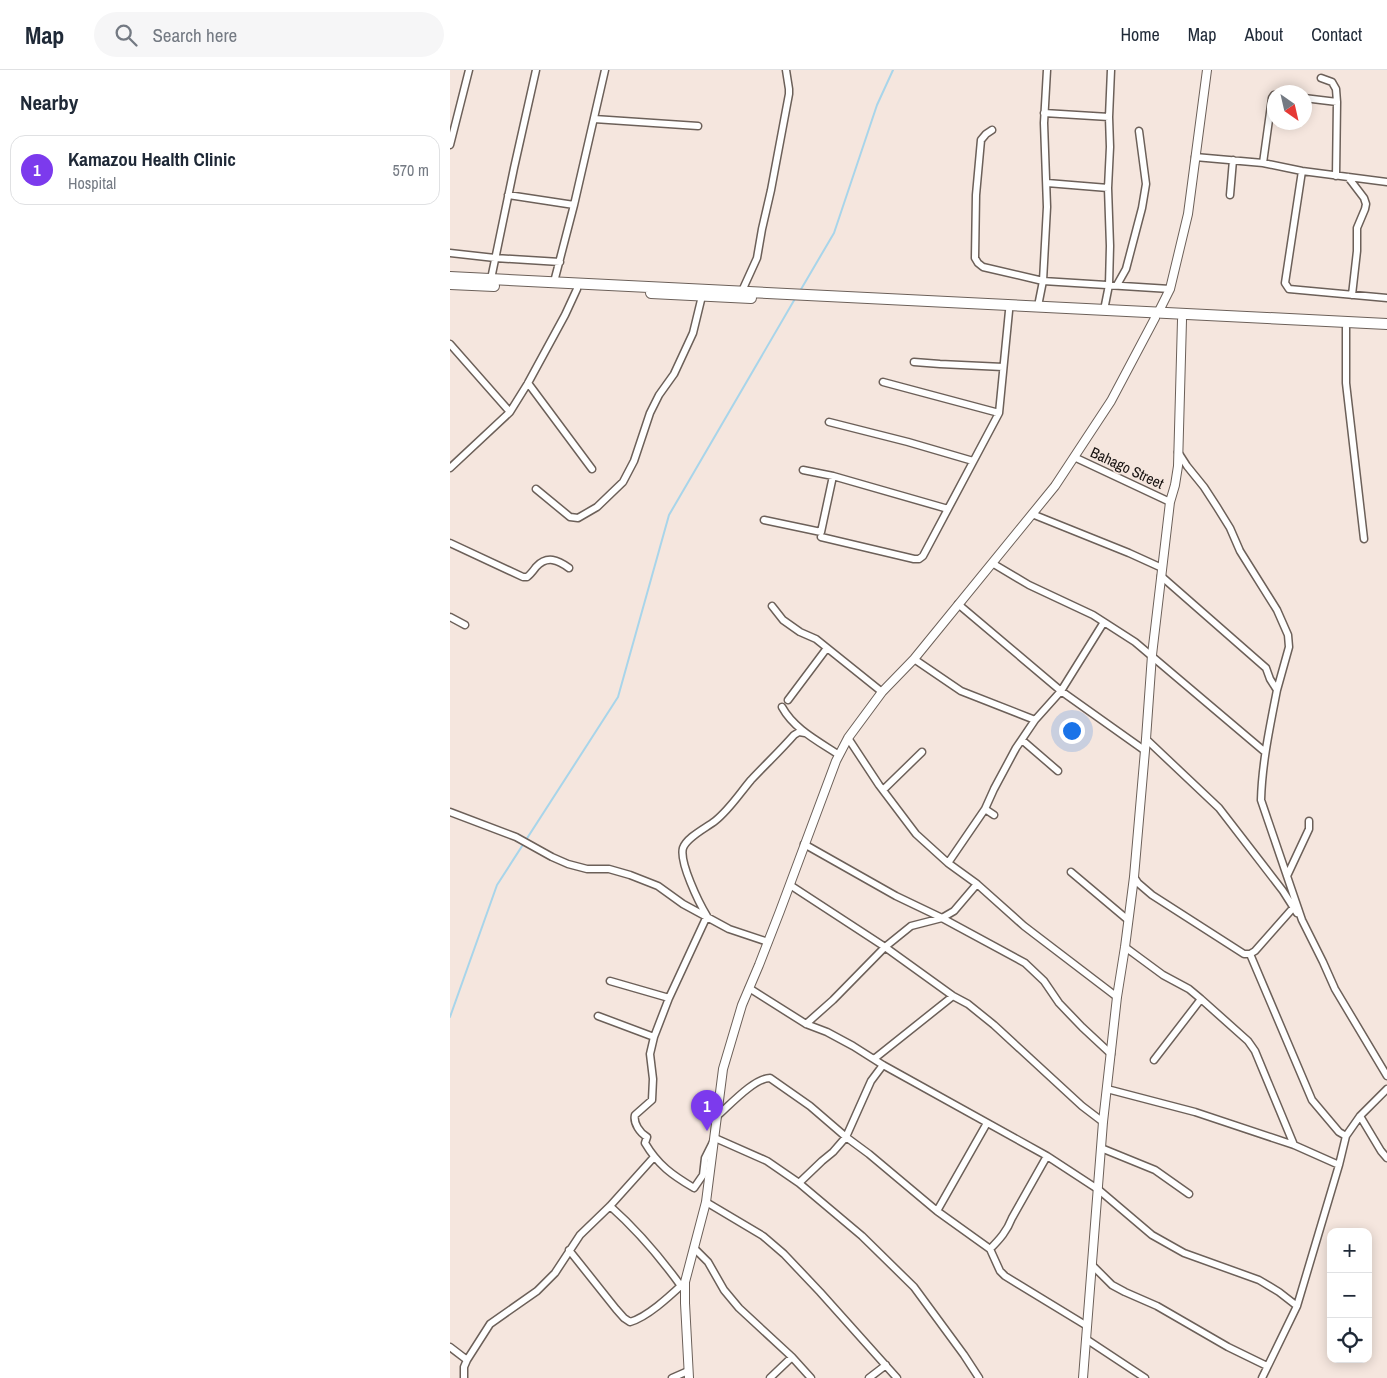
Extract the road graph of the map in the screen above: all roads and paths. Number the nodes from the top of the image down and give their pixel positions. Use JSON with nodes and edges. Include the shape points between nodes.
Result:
{"nodes":[{"id":1,"x":469,"y":70,"type":"edge"},
{"id":2,"x":536,"y":70,"type":"edge"},
{"id":3,"x":605,"y":70,"type":"edge"},
{"id":4,"x":786,"y":70,"type":"edge"},
{"id":5,"x":1047,"y":70,"type":"edge"},
{"id":6,"x":1111,"y":70,"type":"edge"},
{"id":7,"x":1207,"y":70,"type":"edge"},
{"id":8,"x":1321,"y":78,"type":"dead end"},
{"id":9,"x":1312,"y":99,"type":"edge"},
{"id":10,"x":1337,"y":102,"type":"junction"},
{"id":11,"x":1044,"y":113,"type":"junction"},
{"id":12,"x":1109,"y":117,"type":"junction"},
{"id":13,"x":594,"y":119,"type":"junction"},
{"id":14,"x":698,"y":126,"type":"dead end"},
{"id":15,"x":992,"y":130,"type":"dead end"},
{"id":16,"x":1268,"y":130,"type":"edge"},
{"id":17,"x":1139,"y":131,"type":"dead end"},
{"id":18,"x":450,"y":145,"type":"edge"},
{"id":19,"x":1195,"y":157,"type":"junction"},
{"id":20,"x":1233,"y":160,"type":"junction"},
{"id":21,"x":1264,"y":163,"type":"junction"},
{"id":22,"x":1302,"y":171,"type":"junction"},
{"id":23,"x":1336,"y":176,"type":"junction"},
{"id":24,"x":1348,"y":177,"type":"junction"},
{"id":25,"x":1387,"y":182,"type":"edge"},
{"id":26,"x":1047,"y":183,"type":"junction"},
{"id":27,"x":1108,"y":188,"type":"junction"},
{"id":28,"x":1230,"y":195,"type":"dead end"},
{"id":29,"x":508,"y":196,"type":"junction"},
{"id":30,"x":574,"y":205,"type":"junction"},
{"id":31,"x":450,"y":253,"type":"edge"},
{"id":32,"x":495,"y":258,"type":"junction"},
{"id":33,"x":560,"y":262,"type":"junction"},
{"id":34,"x":450,"y":277,"type":"edge"},
{"id":35,"x":491,"y":278,"type":"junction"},
{"id":36,"x":1043,"y":281,"type":"junction"},
{"id":37,"x":554,"y":282,"type":"junction"},
{"id":38,"x":450,"y":284,"type":"edge"},
{"id":39,"x":1109,"y":285,"type":"junction"},
{"id":40,"x":1117,"y":285,"type":"junction"},
{"id":41,"x":577,"y":289,"type":"junction"},
{"id":42,"x":1170,"y":289,"type":"junction"},
{"id":43,"x":742,"y":291,"type":"junction"},
{"id":44,"x":1352,"y":295,"type":"junction"},
{"id":45,"x":702,"y":296,"type":"junction"},
{"id":46,"x":1387,"y":298,"type":"edge"},
{"id":47,"x":1038,"y":306,"type":"junction"},
{"id":48,"x":1104,"y":310,"type":"junction"},
{"id":49,"x":1009,"y":311,"type":"junction"},
{"id":50,"x":1157,"y":316,"type":"junction"},
{"id":51,"x":1182,"y":320,"type":"junction"},
{"id":52,"x":1289,"y":322,"type":"junction"},
{"id":53,"x":1387,"y":324,"type":"edge"},
{"id":54,"x":1346,"y":328,"type":"junction"},
{"id":55,"x":1387,"y":330,"type":"edge"},
{"id":56,"x":450,"y":344,"type":"edge"},
{"id":57,"x":914,"y":362,"type":"dead end"},
{"id":58,"x":1003,"y":367,"type":"junction"},
{"id":59,"x":883,"y":382,"type":"dead end"},
{"id":60,"x":528,"y":383,"type":"junction"},
{"id":61,"x":510,"y":412,"type":"junction"},
{"id":62,"x":999,"y":413,"type":"junction"},
{"id":63,"x":829,"y":422,"type":"dead end"},
{"id":64,"x":1178,"y":452,"type":"junction"},
{"id":65,"x":1074,"y":457,"type":"junction"},
{"id":66,"x":973,"y":461,"type":"junction"},
{"id":67,"x":450,"y":468,"type":"edge"},
{"id":68,"x":592,"y":468,"type":"dead end"},
{"id":69,"x":803,"y":470,"type":"dead end"},
{"id":70,"x":833,"y":476,"type":"junction"},
{"id":71,"x":536,"y":489,"type":"dead end"},
{"id":72,"x":1170,"y":502,"type":"junction"},
{"id":73,"x":948,"y":509,"type":"junction"},
{"id":74,"x":1032,"y":514,"type":"junction"},
{"id":75,"x":764,"y":520,"type":"dead end"},
{"id":76,"x":821,"y":537,"type":"dead end"},
{"id":77,"x":1364,"y":539,"type":"dead end"},
{"id":78,"x":450,"y":544,"type":"edge"},
{"id":79,"x":992,"y":563,"type":"junction"},
{"id":80,"x":570,"y":568,"type":"dead end"},
{"id":81,"x":1162,"y":572,"type":"junction"},
{"id":82,"x":958,"y":604,"type":"junction"},
{"id":83,"x":772,"y":606,"type":"dead end"},
{"id":84,"x":450,"y":617,"type":"edge"},
{"id":85,"x":1104,"y":622,"type":"junction"},
{"id":86,"x":465,"y":625,"type":"dead end"},
{"id":87,"x":828,"y":648,"type":"junction"},
{"id":88,"x":1152,"y":655,"type":"junction"},
{"id":89,"x":914,"y":659,"type":"junction"},
{"id":90,"x":1277,"y":690,"type":"junction"},
{"id":91,"x":882,"y":692,"type":"junction"},
{"id":92,"x":1061,"y":692,"type":"junction"},
{"id":93,"x":788,"y":700,"type":"dead end"},
{"id":94,"x":782,"y":706,"type":"dead end"},
{"id":95,"x":1035,"y":720,"type":"junction"},
{"id":96,"x":805,"y":732,"type":"junction"},
{"id":97,"x":848,"y":738,"type":"junction"},
{"id":98,"x":1146,"y":739,"type":"junction"},
{"id":99,"x":1022,"y":740,"type":"junction"},
{"id":100,"x":1144,"y":750,"type":"junction"},
{"id":101,"x":922,"y":752,"type":"dead end"},
{"id":102,"x":1265,"y":752,"type":"junction"},
{"id":103,"x":839,"y":755,"type":"junction"},
{"id":104,"x":1058,"y":771,"type":"dead end"},
{"id":105,"x":883,"y":790,"type":"junction"},
{"id":106,"x":985,"y":809,"type":"junction"},
{"id":107,"x":450,"y":812,"type":"edge"},
{"id":108,"x":994,"y":814,"type":"dead end"},
{"id":109,"x":1309,"y":821,"type":"dead end"},
{"id":110,"x":804,"y":844,"type":"junction"},
{"id":111,"x":948,"y":863,"type":"junction"},
{"id":112,"x":1070,"y":872,"type":"dead end"},
{"id":113,"x":1287,"y":876,"type":"junction"},
{"id":114,"x":1134,"y":877,"type":"junction"},
{"id":115,"x":977,"y":884,"type":"junction"},
{"id":116,"x":790,"y":886,"type":"junction"},
{"id":117,"x":1294,"y":908,"type":"junction"},
{"id":118,"x":707,"y":916,"type":"junction"},
{"id":119,"x":942,"y":918,"type":"junction"},
{"id":120,"x":1128,"y":920,"type":"junction"},
{"id":121,"x":1302,"y":920,"type":"junction"},
{"id":122,"x":768,"y":942,"type":"junction"},
{"id":123,"x":885,"y":947,"type":"junction"},
{"id":124,"x":1125,"y":947,"type":"junction"},
{"id":125,"x":1250,"y":954,"type":"junction"},
{"id":126,"x":610,"y":981,"type":"dead end"},
{"id":127,"x":749,"y":988,"type":"junction"},
{"id":128,"x":953,"y":996,"type":"junction"},
{"id":129,"x":1117,"y":997,"type":"junction"},
{"id":130,"x":669,"y":998,"type":"junction"},
{"id":131,"x":1201,"y":998,"type":"junction"},
{"id":132,"x":598,"y":1016,"type":"dead end"},
{"id":133,"x":806,"y":1024,"type":"junction"},
{"id":134,"x":654,"y":1037,"type":"junction"},
{"id":135,"x":1111,"y":1054,"type":"junction"},
{"id":136,"x":874,"y":1059,"type":"junction"},
{"id":137,"x":1154,"y":1060,"type":"dead end"},
{"id":138,"x":883,"y":1065,"type":"junction"},
{"id":139,"x":1387,"y":1076,"type":"edge"},
{"id":140,"x":1107,"y":1089,"type":"junction"},
{"id":141,"x":1387,"y":1089,"type":"edge"},
{"id":142,"x":1360,"y":1116,"type":"junction"},
{"id":143,"x":716,"y":1117,"type":"junction"},
{"id":144,"x":1104,"y":1122,"type":"junction"},
{"id":145,"x":987,"y":1123,"type":"junction"},
{"id":146,"x":1346,"y":1136,"type":"junction"},
{"id":147,"x":846,"y":1137,"type":"junction"},
{"id":148,"x":715,"y":1138,"type":"junction"},
{"id":149,"x":1294,"y":1145,"type":"junction"},
{"id":150,"x":1101,"y":1148,"type":"junction"},
{"id":151,"x":1047,"y":1156,"type":"junction"},
{"id":152,"x":654,"y":1157,"type":"junction"},
{"id":153,"x":1387,"y":1158,"type":"edge"},
{"id":154,"x":1339,"y":1165,"type":"junction"},
{"id":155,"x":800,"y":1183,"type":"junction"},
{"id":156,"x":1099,"y":1190,"type":"junction"},
{"id":157,"x":1189,"y":1194,"type":"dead end"},
{"id":158,"x":706,"y":1202,"type":"junction"},
{"id":159,"x":610,"y":1206,"type":"junction"},
{"id":160,"x":937,"y":1211,"type":"junction"},
{"id":161,"x":694,"y":1248,"type":"junction"},
{"id":162,"x":990,"y":1249,"type":"junction"},
{"id":163,"x":569,"y":1250,"type":"junction"},
{"id":164,"x":1092,"y":1265,"type":"junction"},
{"id":165,"x":683,"y":1284,"type":"junction"},
{"id":166,"x":1297,"y":1306,"type":"junction"},
{"id":167,"x":1087,"y":1326,"type":"junction"},
{"id":168,"x":1086,"y":1339,"type":"junction"},
{"id":169,"x":450,"y":1347,"type":"edge"},
{"id":170,"x":792,"y":1357,"type":"junction"},
{"id":171,"x":467,"y":1360,"type":"junction"},
{"id":172,"x":886,"y":1365,"type":"junction"},
{"id":173,"x":1267,"y":1366,"type":"junction"},
{"id":174,"x":688,"y":1374,"type":"edge"},
{"id":175,"x":464,"y":1378,"type":"edge"},
{"id":176,"x":672,"y":1378,"type":"edge"},
{"id":177,"x":770,"y":1378,"type":"edge"},
{"id":178,"x":812,"y":1378,"type":"edge"},
{"id":179,"x":869,"y":1378,"type":"edge"},
{"id":180,"x":897,"y":1378,"type":"edge"},
{"id":181,"x":979,"y":1378,"type":"edge"},
{"id":182,"x":1083,"y":1378,"type":"edge"},
{"id":183,"x":1145,"y":1378,"type":"edge"},
{"id":184,"x":1262,"y":1378,"type":"edge"}],
"edges":[{"from":1,"to":18,"type":"street"},
{"from":2,"to":29,"type":"street"},
{"from":3,"to":13,"type":"street"},
{"from":4,"to":43,"type":"street","via":[[789,94],[771,190],[757,258]]},
{"from":5,"to":11,"type":"street"},
{"from":6,"to":12,"type":"street"},
{"from":7,"to":19,"type":"street"},
{"from":8,"to":10,"type":"street","via":[[1332,82]]},
{"from":9,"to":10,"type":"street"},
{"from":10,"to":23,"type":"street"},
{"from":11,"to":12,"type":"street"},
{"from":11,"to":26,"type":"street"},
{"from":12,"to":27,"type":"street"},
{"from":13,"to":14,"type":"street"},
{"from":13,"to":30,"type":"street"},
{"from":15,"to":36,"type":"street","via":[[982,137],[974,258],[983,267]]},
{"from":16,"to":21,"type":"street"},
{"from":17,"to":40,"type":"street","via":[[1146,184],[1126,269]]},
{"from":19,"to":20,"type":"street"},
{"from":19,"to":42,"type":"street","via":[[1188,214]]},
{"from":20,"to":21,"type":"street"},
{"from":20,"to":28,"type":"street"},
{"from":21,"to":22,"type":"street"},
{"from":22,"to":23,"type":"street"},
{"from":22,"to":44,"type":"street","via":[[1285,283],[1288,289]]},
{"from":23,"to":24,"type":"street"},
{"from":24,"to":25,"type":"street"},
{"from":24,"to":44,"type":"street","via":[[1366,204],[1357,228]]},
{"from":26,"to":27,"type":"street"},
{"from":26,"to":36,"type":"street"},
{"from":27,"to":39,"type":"street"},
{"from":29,"to":30,"type":"street"},
{"from":29,"to":32,"type":"street"},
{"from":30,"to":33,"type":"street"},
{"from":31,"to":32,"type":"street"},
{"from":32,"to":33,"type":"street"},
{"from":32,"to":35,"type":"street"},
{"from":33,"to":37,"type":"street"},
{"from":34,"to":35,"type":"main road"},
{"from":35,"to":37,"type":"main road"},
{"from":36,"to":39,"type":"street"},
{"from":36,"to":47,"type":"street"},
{"from":37,"to":43,"type":"main road"},
{"from":38,"to":41,"type":"main road"},
{"from":39,"to":40,"type":"street"},
{"from":39,"to":48,"type":"street"},
{"from":40,"to":42,"type":"street"},
{"from":41,"to":45,"type":"main road"},
{"from":41,"to":60,"type":"street"},
{"from":42,"to":50,"type":"street"},
{"from":43,"to":47,"type":"main road"},
{"from":44,"to":46,"type":"street"},
{"from":45,"to":49,"type":"main road"},
{"from":45,"to":71,"type":"street","via":[[693,333],[674,374],[650,413],[634,461],[623,482],[597,508],[578,518],[570,517]]},
{"from":47,"to":48,"type":"main road"},
{"from":48,"to":50,"type":"main road"},
{"from":49,"to":50,"type":"main road"},
{"from":49,"to":58,"type":"street"},
{"from":50,"to":51,"type":"main road"},
{"from":50,"to":52,"type":"main road"},
{"from":50,"to":65,"type":"street","via":[[1110,401]]},
{"from":51,"to":52,"type":"main road"},
{"from":51,"to":64,"type":"street"},
{"from":52,"to":53,"type":"main road"},
{"from":52,"to":54,"type":"main road"},
{"from":54,"to":55,"type":"main road"},
{"from":54,"to":77,"type":"street","via":[[1346,383]]},
{"from":56,"to":61,"type":"street"},
{"from":57,"to":58,"type":"street"},
{"from":58,"to":62,"type":"street"},
{"from":59,"to":62,"type":"street"},
{"from":60,"to":61,"type":"street"},
{"from":60,"to":68,"type":"street"},
{"from":61,"to":67,"type":"street"},
{"from":62,"to":66,"type":"street"},
{"from":63,"to":66,"type":"street"},
{"from":64,"to":72,"type":"street","via":[[1177,477]]},
{"from":64,"to":90,"type":"street","via":[[1230,528],[1240,551],[1277,610],[1288,636],[1289,647]]},
{"from":65,"to":72,"type":"street","name":"Bahago Street"},
{"from":65,"to":74,"type":"street"},
{"from":66,"to":73,"type":"street"},
{"from":69,"to":70,"type":"street"},
{"from":70,"to":73,"type":"street"},
{"from":70,"to":75,"type":"street","via":[[821,532]]},
{"from":72,"to":81,"type":"street"},
{"from":73,"to":76,"type":"street","via":[[919,559]]},
{"from":74,"to":79,"type":"street"},
{"from":74,"to":81,"type":"street","via":[[1128,553]]},
{"from":78,"to":80,"type":"street","via":[[527,577],[536,567],[552,559]]},
{"from":79,"to":82,"type":"street"},
{"from":79,"to":85,"type":"street"},
{"from":81,"to":88,"type":"street"},
{"from":81,"to":90,"type":"street","via":[[1266,668]]},
{"from":82,"to":89,"type":"street"},
{"from":82,"to":92,"type":"street"},
{"from":83,"to":87,"type":"street","via":[[783,620]]},
{"from":84,"to":86,"type":"street"},
{"from":85,"to":88,"type":"street"},
{"from":85,"to":92,"type":"street"},
{"from":87,"to":91,"type":"street"},
{"from":87,"to":93,"type":"street"},
{"from":88,"to":98,"type":"street"},
{"from":88,"to":102,"type":"street"},
{"from":89,"to":91,"type":"street"},
{"from":89,"to":95,"type":"street","via":[[961,691]]},
{"from":90,"to":102,"type":"street"},
{"from":91,"to":97,"type":"street"},
{"from":92,"to":95,"type":"street"},
{"from":92,"to":100,"type":"street"},
{"from":94,"to":96,"type":"street","via":[[788,717]]},
{"from":95,"to":99,"type":"street"},
{"from":96,"to":103,"type":"street"},
{"from":96,"to":118,"type":"street","via":[[794,736],[717,819],[688,840],[682,855]]},
{"from":97,"to":103,"type":"street"},
{"from":97,"to":105,"type":"street"},
{"from":98,"to":100,"type":"street"},
{"from":98,"to":117,"type":"street","via":[[1219,808]]},
{"from":99,"to":104,"type":"street"},
{"from":99,"to":106,"type":"street"},
{"from":100,"to":114,"type":"street"},
{"from":101,"to":105,"type":"street"},
{"from":102,"to":113,"type":"street","via":[[1261,800]]},
{"from":103,"to":110,"type":"street"},
{"from":105,"to":111,"type":"street","via":[[916,834]]},
{"from":106,"to":108,"type":"street"},
{"from":106,"to":111,"type":"street"},
{"from":107,"to":118,"type":"street","via":[[516,838],[568,864],[587,869],[609,869],[644,880]]},
{"from":109,"to":113,"type":"street","via":[[1309,830]]},
{"from":110,"to":116,"type":"street"},
{"from":110,"to":119,"type":"street"},
{"from":111,"to":115,"type":"street"},
{"from":112,"to":120,"type":"street"},
{"from":113,"to":121,"type":"street"},
{"from":114,"to":120,"type":"street"},
{"from":114,"to":125,"type":"street","via":[[1152,895],[1244,954]]},
{"from":115,"to":119,"type":"street","via":[[954,911]]},
{"from":115,"to":129,"type":"street","via":[[1024,926]]},
{"from":116,"to":122,"type":"street"},
{"from":116,"to":123,"type":"street"},
{"from":117,"to":121,"type":"street"},
{"from":117,"to":125,"type":"street"},
{"from":118,"to":122,"type":"street","via":[[730,929]]},
{"from":118,"to":130,"type":"street"},
{"from":119,"to":123,"type":"street","via":[[911,926]]},
{"from":119,"to":135,"type":"street","via":[[1025,963],[1082,1027]]},
{"from":120,"to":124,"type":"street"},
{"from":121,"to":139,"type":"street","via":[[1335,989]]},
{"from":122,"to":127,"type":"street"},
{"from":123,"to":128,"type":"street"},
{"from":123,"to":133,"type":"street"},
{"from":124,"to":129,"type":"street"},
{"from":124,"to":131,"type":"street"},
{"from":125,"to":146,"type":"street","via":[[1312,1100]]},
{"from":126,"to":130,"type":"street"},
{"from":127,"to":133,"type":"street"},
{"from":127,"to":143,"type":"street","via":[[723,1069]]},
{"from":128,"to":136,"type":"street"},
{"from":128,"to":144,"type":"street","via":[[994,1025],[1082,1106]]},
{"from":129,"to":135,"type":"street"},
{"from":130,"to":134,"type":"street"},
{"from":131,"to":137,"type":"street"},
{"from":131,"to":149,"type":"street","via":[[1251,1044]]},
{"from":132,"to":134,"type":"street"},
{"from":133,"to":136,"type":"street"},
{"from":134,"to":152,"type":"street","via":[[650,1054],[652,1100],[635,1115],[634,1121],[647,1137],[645,1143]]},
{"from":135,"to":140,"type":"street"},
{"from":136,"to":138,"type":"street"},
{"from":138,"to":145,"type":"street"},
{"from":138,"to":147,"type":"street","via":[[871,1081]]},
{"from":140,"to":144,"type":"street"},
{"from":140,"to":149,"type":"street","via":[[1195,1112]]},
{"from":141,"to":142,"type":"street"},
{"from":142,"to":146,"type":"street"},
{"from":142,"to":153,"type":"street"},
{"from":143,"to":147,"type":"street","via":[[755,1083],[770,1078]]},
{"from":143,"to":148,"type":"street"},
{"from":144,"to":150,"type":"street"},
{"from":145,"to":151,"type":"street"},
{"from":145,"to":160,"type":"street"},
{"from":146,"to":154,"type":"street"},
{"from":147,"to":155,"type":"street"},
{"from":147,"to":160,"type":"street"},
{"from":148,"to":152,"type":"street","via":[[705,1158],[703,1175],[694,1188],[675,1177]]},
{"from":148,"to":155,"type":"street","via":[[767,1161]]},
{"from":148,"to":158,"type":"street"},
{"from":149,"to":154,"type":"street"},
{"from":150,"to":156,"type":"street"},
{"from":150,"to":157,"type":"street","via":[[1155,1170]]},
{"from":151,"to":156,"type":"street"},
{"from":151,"to":162,"type":"street","via":[[1009,1227]]},
{"from":152,"to":159,"type":"street"},
{"from":154,"to":166,"type":"street"},
{"from":155,"to":181,"type":"street","via":[[862,1236],[914,1287]]},
{"from":156,"to":164,"type":"street"},
{"from":156,"to":166,"type":"street","via":[[1152,1235],[1184,1254],[1259,1280]]},
{"from":158,"to":161,"type":"street"},
{"from":158,"to":172,"type":"street","via":[[763,1236],[784,1254]]},
{"from":159,"to":163,"type":"street"},
{"from":159,"to":165,"type":"street"},
{"from":160,"to":162,"type":"street"},
{"from":161,"to":165,"type":"street"},
{"from":161,"to":170,"type":"street","via":[[708,1262],[739,1308]]},
{"from":162,"to":167,"type":"street","via":[[1005,1276]]},
{"from":163,"to":165,"type":"street","via":[[630,1322],[667,1299]]},
{"from":163,"to":171,"type":"street","via":[[537,1291],[490,1324]]},
{"from":164,"to":167,"type":"street"},
{"from":164,"to":173,"type":"street","via":[[1125,1292]]},
{"from":165,"to":174,"type":"street"},
{"from":166,"to":173,"type":"street"},
{"from":167,"to":168,"type":"street"},
{"from":168,"to":182,"type":"street"},
{"from":168,"to":183,"type":"street"},
{"from":169,"to":171,"type":"street"},
{"from":170,"to":177,"type":"street"},
{"from":170,"to":178,"type":"street"},
{"from":171,"to":175,"type":"street"},
{"from":172,"to":179,"type":"street"},
{"from":172,"to":180,"type":"street"},
{"from":173,"to":184,"type":"street"},
{"from":174,"to":176,"type":"street"}]}
